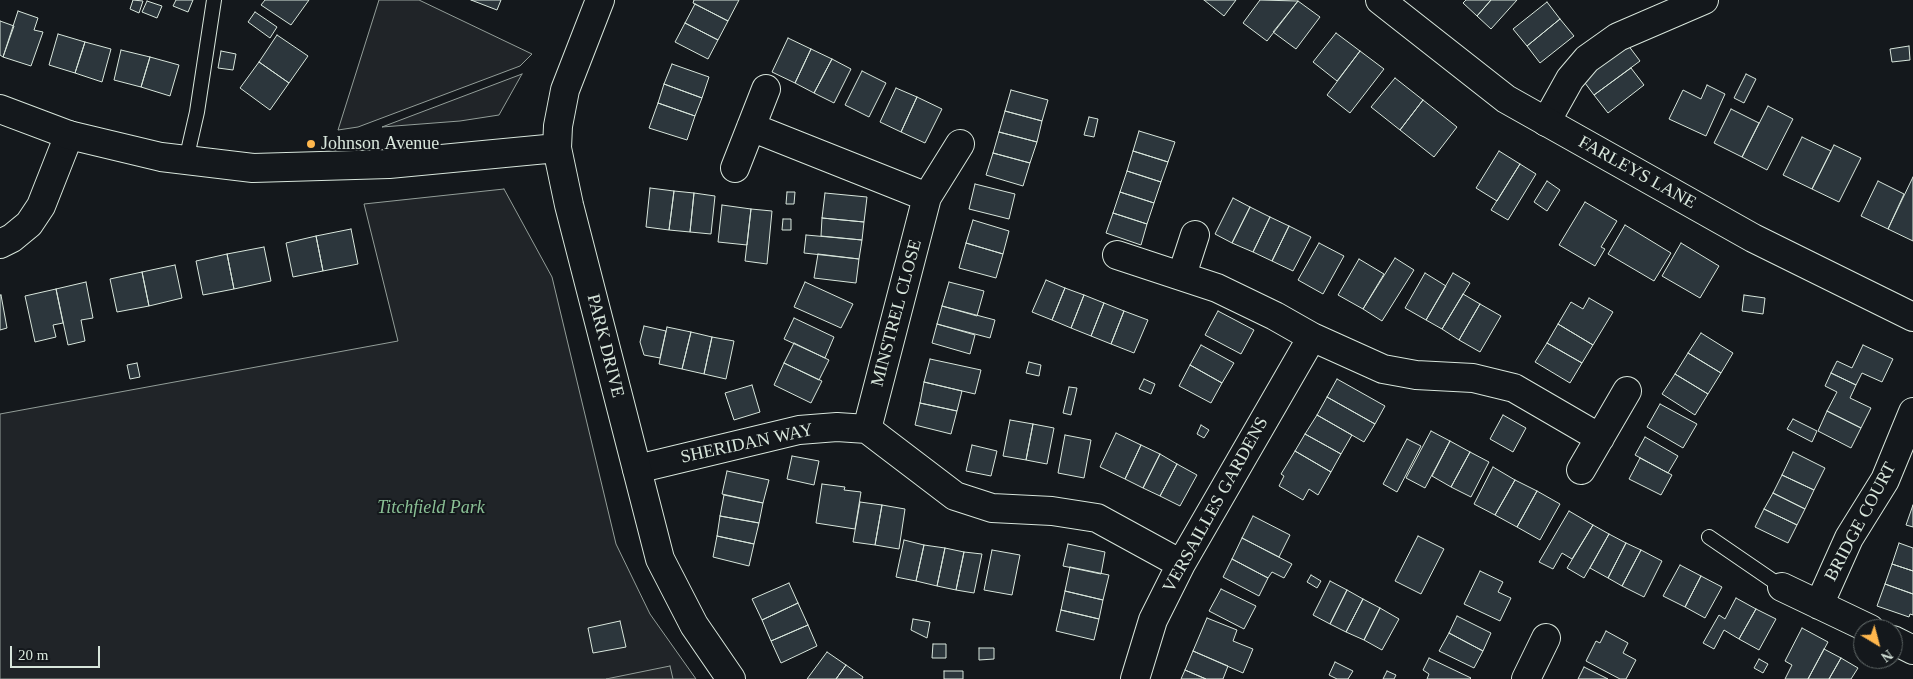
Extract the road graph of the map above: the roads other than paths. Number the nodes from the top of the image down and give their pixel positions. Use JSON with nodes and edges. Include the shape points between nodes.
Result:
{"nodes":[{"id":1,"x":214,"y":0,"type":"edge"},
{"id":2,"x":600,"y":0,"type":"edge"},
{"id":3,"x":1380,"y":0,"type":"edge"},
{"id":4,"x":1704,"y":0,"type":"edge"},
{"id":5,"x":1667,"y":7,"type":"edge"},
{"id":6,"x":766,"y":90,"type":"dead end"},
{"id":7,"x":0,"y":109,"type":"edge"},
{"id":8,"x":1546,"y":122,"type":"junction"},
{"id":9,"x":751,"y":127,"type":"junction"},
{"id":10,"x":68,"y":135,"type":"junction"},
{"id":11,"x":960,"y":144,"type":"dead end"},
{"id":12,"x":557,"y":148,"type":"junction"},
{"id":13,"x":186,"y":160,"type":"junction"},
{"id":14,"x":735,"y":168,"type":"dead end"},
{"id":15,"x":927,"y":197,"type":"junction"},
{"id":16,"x":1195,"y":235,"type":"dead end"},
{"id":17,"x":0,"y":244,"type":"edge"},
{"id":18,"x":1117,"y":255,"type":"dead end"},
{"id":19,"x":1182,"y":275,"type":"junction"},
{"id":20,"x":1913,"y":317,"type":"edge"},
{"id":21,"x":1312,"y":337,"type":"junction"},
{"id":22,"x":1627,"y":391,"type":"dead end"},
{"id":23,"x":1913,"y":412,"type":"edge"},
{"id":24,"x":867,"y":429,"type":"junction"},
{"id":25,"x":1600,"y":438,"type":"junction"},
{"id":26,"x":637,"y":469,"type":"junction"},
{"id":27,"x":1581,"y":470,"type":"dead end"},
{"id":28,"x":1709,"y":538,"type":"dead end"},
{"id":29,"x":1181,"y":564,"type":"junction"},
{"id":30,"x":1782,"y":587,"type":"joint"},
{"id":31,"x":1819,"y":604,"type":"junction"},
{"id":32,"x":1853,"y":621,"type":"edge"},
{"id":33,"x":1546,"y":638,"type":"dead end"},
{"id":34,"x":731,"y":679,"type":"edge"},
{"id":35,"x":1135,"y":679,"type":"edge"},
{"id":36,"x":1526,"y":679,"type":"edge"}],
"edges":[{"from":1,"to":13,"type":"lane","via":[[197,112]]},
{"from":2,"to":12,"type":"street","name":"PARK DRIVE","via":[[565,90]]},
{"from":3,"to":8,"type":"street","name":"FARLEYS LANE","via":[[1506,99]]},
{"from":4,"to":5,"type":"street"},
{"from":5,"to":8,"type":"street","via":[[1587,59],[1570,78]]},
{"from":6,"to":9,"type":"street"},
{"from":7,"to":10,"type":"street"},
{"from":8,"to":20,"type":"street","name":"FARLEYS LANE","via":[[1753,238]]},
{"from":9,"to":14,"type":"street"},
{"from":9,"to":15,"type":"street"},
{"from":10,"to":13,"type":"street"},
{"from":10,"to":17,"type":"street","via":[[41,206],[29,224]]},
{"from":11,"to":15,"type":"street","name":"MINSTREL CLOSE"},
{"from":12,"to":13,"type":"street","via":[[389,164],[253,168]]},
{"from":12,"to":26,"type":"street","name":"PARK DRIVE"},
{"from":15,"to":24,"type":"street","name":"MINSTREL CLOSE"},
{"from":16,"to":19,"type":"street"},
{"from":18,"to":19,"type":"street"},
{"from":19,"to":21,"type":"street","via":[[1226,292]]},
{"from":21,"to":25,"type":"street","via":[[1384,369],[1416,375],[1472,378],[1514,388]]},
{"from":21,"to":29,"type":"street","name":"VERSAILLES GARDENS"},
{"from":22,"to":25,"type":"street"},
{"from":23,"to":31,"type":"street","name":"BRIDGE COURT","via":[[1886,480],[1849,538]]},
{"from":24,"to":26,"type":"street","name":"SHERIDAN WAY","via":[[799,430]]},
{"from":24,"to":29,"type":"street","via":[[955,496],[992,508],[1052,511],[1097,518]]},
{"from":25,"to":27,"type":"street"},
{"from":26,"to":34,"type":"street","name":"PARK DRIVE","via":[[660,559],[694,625]]},
{"from":28,"to":30,"type":"lane"},
{"from":29,"to":35,"type":"street","name":"VERSAILLES GARDENS","via":[[1153,620]]},
{"from":30,"to":31,"type":"street"},
{"from":31,"to":32,"type":"street"},
{"from":33,"to":36,"type":"street"}]}
